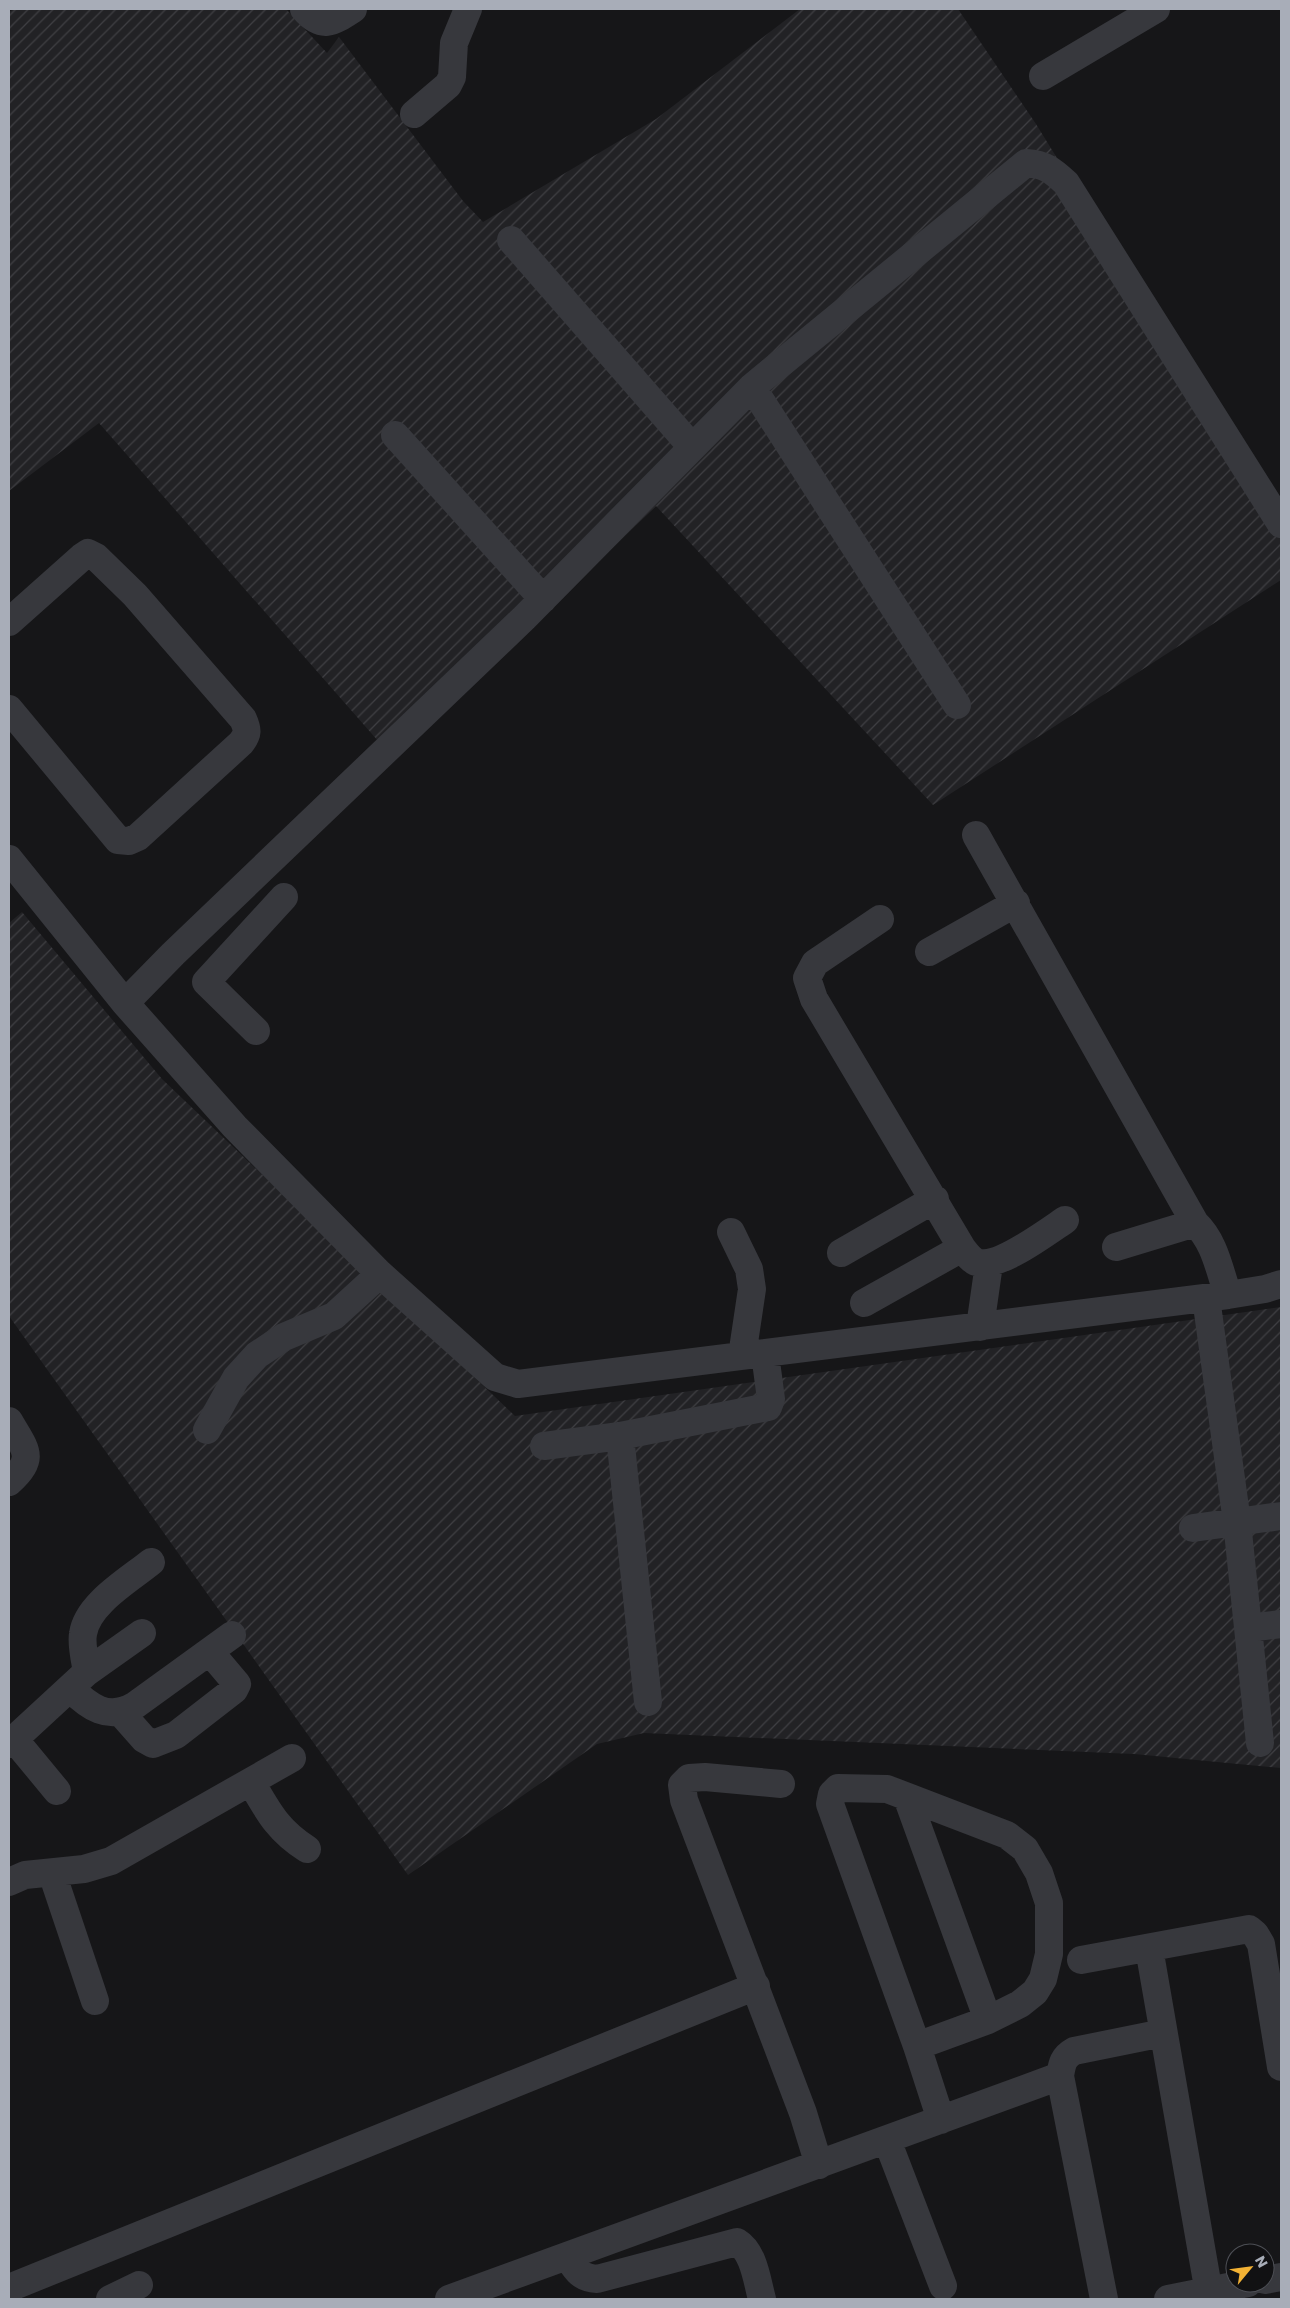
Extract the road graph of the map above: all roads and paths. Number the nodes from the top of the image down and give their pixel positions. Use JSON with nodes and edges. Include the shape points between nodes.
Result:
{"nodes":[{"id":1,"x":304,"y":9,"type":"edge"},
{"id":2,"x":354,"y":9,"type":"edge"},
{"id":3,"x":468,"y":9,"type":"edge"},
{"id":4,"x":1138,"y":13,"type":"edge"},
{"id":5,"x":1043,"y":76,"type":"dead end"},
{"id":6,"x":414,"y":114,"type":"dead end"},
{"id":7,"x":511,"y":240,"type":"dead end"},
{"id":8,"x":752,"y":387,"type":"junction"},
{"id":9,"x":395,"y":435,"type":"dead end"},
{"id":10,"x":692,"y":447,"type":"junction"},
{"id":11,"x":1281,"y":524,"type":"edge"},
{"id":12,"x":543,"y":599,"type":"junction"},
{"id":13,"x":9,"y":622,"type":"edge"},
{"id":14,"x":957,"y":705,"type":"dead end"},
{"id":15,"x":9,"y":709,"type":"edge"},
{"id":16,"x":976,"y":834,"type":"dead end"},
{"id":17,"x":9,"y":859,"type":"edge"},
{"id":18,"x":284,"y":897,"type":"dead end"},
{"id":19,"x":1016,"y":903,"type":"junction"},
{"id":20,"x":880,"y":919,"type":"dead end"},
{"id":21,"x":929,"y":952,"type":"dead end"},
{"id":22,"x":173,"y":954,"type":"junction"},
{"id":23,"x":206,"y":982,"type":"junction"},
{"id":24,"x":125,"y":1003,"type":"junction"},
{"id":25,"x":256,"y":1031,"type":"dead end"},
{"id":26,"x":935,"y":1199,"type":"junction"},
{"id":27,"x":1065,"y":1220,"type":"dead end"},
{"id":28,"x":1195,"y":1223,"type":"junction"},
{"id":29,"x":731,"y":1232,"type":"dead end"},
{"id":30,"x":1116,"y":1247,"type":"dead end"},
{"id":31,"x":962,"y":1248,"type":"junction"},
{"id":32,"x":840,"y":1253,"type":"dead end"},
{"id":33,"x":989,"y":1264,"type":"junction"},
{"id":34,"x":380,"y":1274,"type":"junction"},
{"id":35,"x":1281,"y":1284,"type":"edge"},
{"id":36,"x":1217,"y":1296,"type":"junction"},
{"id":37,"x":864,"y":1302,"type":"dead end"},
{"id":38,"x":980,"y":1327,"type":"junction"},
{"id":39,"x":754,"y":1355,"type":"junction"},
{"id":40,"x":9,"y":1421,"type":"edge"},
{"id":41,"x":207,"y":1430,"type":"dead end"},
{"id":42,"x":620,"y":1436,"type":"junction"},
{"id":43,"x":544,"y":1446,"type":"dead end"},
{"id":44,"x":9,"y":1482,"type":"edge"},
{"id":45,"x":1281,"y":1516,"type":"edge"},
{"id":46,"x":1237,"y":1522,"type":"junction"},
{"id":47,"x":1193,"y":1528,"type":"dead end"},
{"id":48,"x":151,"y":1562,"type":"dead end"},
{"id":49,"x":1281,"y":1624,"type":"edge"},
{"id":50,"x":1248,"y":1628,"type":"junction"},
{"id":51,"x":142,"y":1633,"type":"dead end"},
{"id":52,"x":232,"y":1634,"type":"dead end"},
{"id":53,"x":210,"y":1652,"type":"junction"},
{"id":54,"x":78,"y":1680,"type":"junction"},
{"id":55,"x":648,"y":1702,"type":"dead end"},
{"id":56,"x":121,"y":1713,"type":"junction"},
{"id":57,"x":11,"y":1742,"type":"edge"},
{"id":58,"x":1260,"y":1743,"type":"dead end"},
{"id":59,"x":292,"y":1758,"type":"dead end"},
{"id":60,"x":251,"y":1782,"type":"junction"},
{"id":61,"x":781,"y":1784,"type":"dead end"},
{"id":62,"x":57,"y":1791,"type":"dead end"},
{"id":63,"x":907,"y":1797,"type":"junction"},
{"id":64,"x":307,"y":1849,"type":"dead end"},
{"id":65,"x":52,"y":1873,"type":"junction"},
{"id":66,"x":9,"y":1882,"type":"edge"},
{"id":67,"x":1149,"y":1948,"type":"junction"},
{"id":68,"x":1080,"y":1960,"type":"dead end"},
{"id":69,"x":756,"y":1986,"type":"junction"},
{"id":70,"x":95,"y":2001,"type":"dead end"},
{"id":71,"x":988,"y":2020,"type":"junction"},
{"id":72,"x":1164,"y":2033,"type":"junction"},
{"id":73,"x":917,"y":2046,"type":"junction"},
{"id":74,"x":1281,"y":2067,"type":"edge"},
{"id":75,"x":1060,"y":2076,"type":"junction"},
{"id":76,"x":941,"y":2120,"type":"junction"},
{"id":77,"x":887,"y":2140,"type":"junction"},
{"id":78,"x":819,"y":2165,"type":"junction"},
{"id":79,"x":568,"y":2256,"type":"junction"},
{"id":80,"x":139,"y":2285,"type":"dead end"},
{"id":81,"x":943,"y":2286,"type":"dead end"},
{"id":82,"x":9,"y":2288,"type":"edge"},
{"id":83,"x":1225,"y":2290,"type":"edge"},
{"id":84,"x":1210,"y":2295,"type":"edge"},
{"id":85,"x":110,"y":2299,"type":"edge"},
{"id":86,"x":449,"y":2299,"type":"edge"},
{"id":87,"x":762,"y":2299,"type":"edge"},
{"id":88,"x":1104,"y":2299,"type":"edge"},
{"id":89,"x":1168,"y":2299,"type":"edge"}],
"edges":[{"from":1,"to":2,"type":"street","via":[[322,23],[336,21]]},
{"from":3,"to":6,"type":"street","via":[[454,43],[452,77],[448,85]]},
{"from":4,"to":5,"type":"street"},
{"from":7,"to":10,"type":"street"},
{"from":8,"to":10,"type":"street"},
{"from":8,"to":11,"type":"street","via":[[1026,163],[1041,164],[1066,184]]},
{"from":8,"to":14,"type":"street"},
{"from":9,"to":12,"type":"street"},
{"from":10,"to":12,"type":"street"},
{"from":12,"to":22,"type":"street"},
{"from":13,"to":15,"type":"street","via":[[71,566],[88,554],[96,557],[135,594],[243,719],[247,735],[241,744],[138,836],[129,841],[118,840]]},
{"from":16,"to":19,"type":"street"},
{"from":17,"to":24,"type":"street"},
{"from":18,"to":23,"type":"street"},
{"from":19,"to":21,"type":"street"},
{"from":19,"to":28,"type":"street"},
{"from":20,"to":26,"type":"street","via":[[815,963],[807,978],[814,999]]},
{"from":22,"to":23,"type":"street"},
{"from":22,"to":24,"type":"street"},
{"from":23,"to":25,"type":"street"},
{"from":24,"to":34,"type":"street","via":[[235,1128]]},
{"from":26,"to":31,"type":"street"},
{"from":26,"to":32,"type":"street"},
{"from":27,"to":33,"type":"street","via":[[1029,1244]]},
{"from":28,"to":30,"type":"street"},
{"from":28,"to":36,"type":"street","via":[[1211,1243]]},
{"from":29,"to":39,"type":"street","via":[[749,1269]]},
{"from":31,"to":33,"type":"street","via":[[975,1261]]},
{"from":31,"to":37,"type":"street"},
{"from":33,"to":38,"type":"street"},
{"from":34,"to":39,"type":"street","via":[[495,1377],[518,1384]]},
{"from":34,"to":41,"type":"street","via":[[334,1316],[284,1337],[257,1356],[236,1378]]},
{"from":35,"to":36,"type":"street"},
{"from":36,"to":38,"type":"street"},
{"from":36,"to":46,"type":"street"},
{"from":38,"to":39,"type":"street"},
{"from":39,"to":42,"type":"street","via":[[771,1399],[768,1406]]},
{"from":40,"to":44,"type":"street","via":[[27,1459],[23,1470]]},
{"from":42,"to":43,"type":"street"},
{"from":42,"to":55,"type":"street"},
{"from":45,"to":46,"type":"street"},
{"from":46,"to":47,"type":"street"},
{"from":46,"to":50,"type":"street"},
{"from":48,"to":54,"type":"street","via":[[99,1604],[89,1619],[83,1633]]},
{"from":49,"to":50,"type":"street"},
{"from":50,"to":58,"type":"street"},
{"from":51,"to":54,"type":"street"},
{"from":52,"to":53,"type":"street"},
{"from":53,"to":56,"type":"street"},
{"from":53,"to":56,"type":"street","via":[[237,1684],[234,1690],[176,1735],[153,1744],[144,1739]]},
{"from":54,"to":56,"type":"street","via":[[86,1703],[109,1713]]},
{"from":54,"to":57,"type":"street"},
{"from":57,"to":62,"type":"street"},
{"from":59,"to":60,"type":"street"},
{"from":60,"to":64,"type":"street","via":[[275,1822],[290,1838]]},
{"from":60,"to":65,"type":"street","via":[[111,1861]]},
{"from":61,"to":69,"type":"street","via":[[704,1777],[689,1778],[682,1785],[684,1800]]},
{"from":63,"to":71,"type":"street"},
{"from":63,"to":71,"type":"street","via":[[1007,1835],[1025,1849],[1039,1873],[1048,1903],[1050,1954],[1043,1979],[1035,1992],[1020,2004]]},
{"from":63,"to":73,"type":"street","via":[[887,1789],[838,1788],[832,1794],[830,1804]]},
{"from":65,"to":66,"type":"street","via":[[25,1875]]},
{"from":65,"to":70,"type":"street"},
{"from":67,"to":68,"type":"street"},
{"from":67,"to":72,"type":"street"},
{"from":67,"to":74,"type":"street","via":[[1249,1930],[1255,1934],[1261,1944]]},
{"from":69,"to":78,"type":"street"},
{"from":69,"to":82,"type":"street"},
{"from":71,"to":73,"type":"street"},
{"from":72,"to":75,"type":"street","via":[[1074,2051],[1062,2061]]},
{"from":72,"to":84,"type":"street"},
{"from":73,"to":76,"type":"street"},
{"from":75,"to":76,"type":"street"},
{"from":75,"to":88,"type":"street"},
{"from":76,"to":77,"type":"street"},
{"from":77,"to":78,"type":"street"},
{"from":77,"to":81,"type":"street"},
{"from":78,"to":79,"type":"street"},
{"from":79,"to":86,"type":"street"},
{"from":79,"to":87,"type":"street","via":[[578,2273],[585,2278],[597,2279],[737,2242],[749,2255]]},
{"from":80,"to":85,"type":"street"},
{"from":83,"to":84,"type":"street"},
{"from":84,"to":89,"type":"street"}]}
